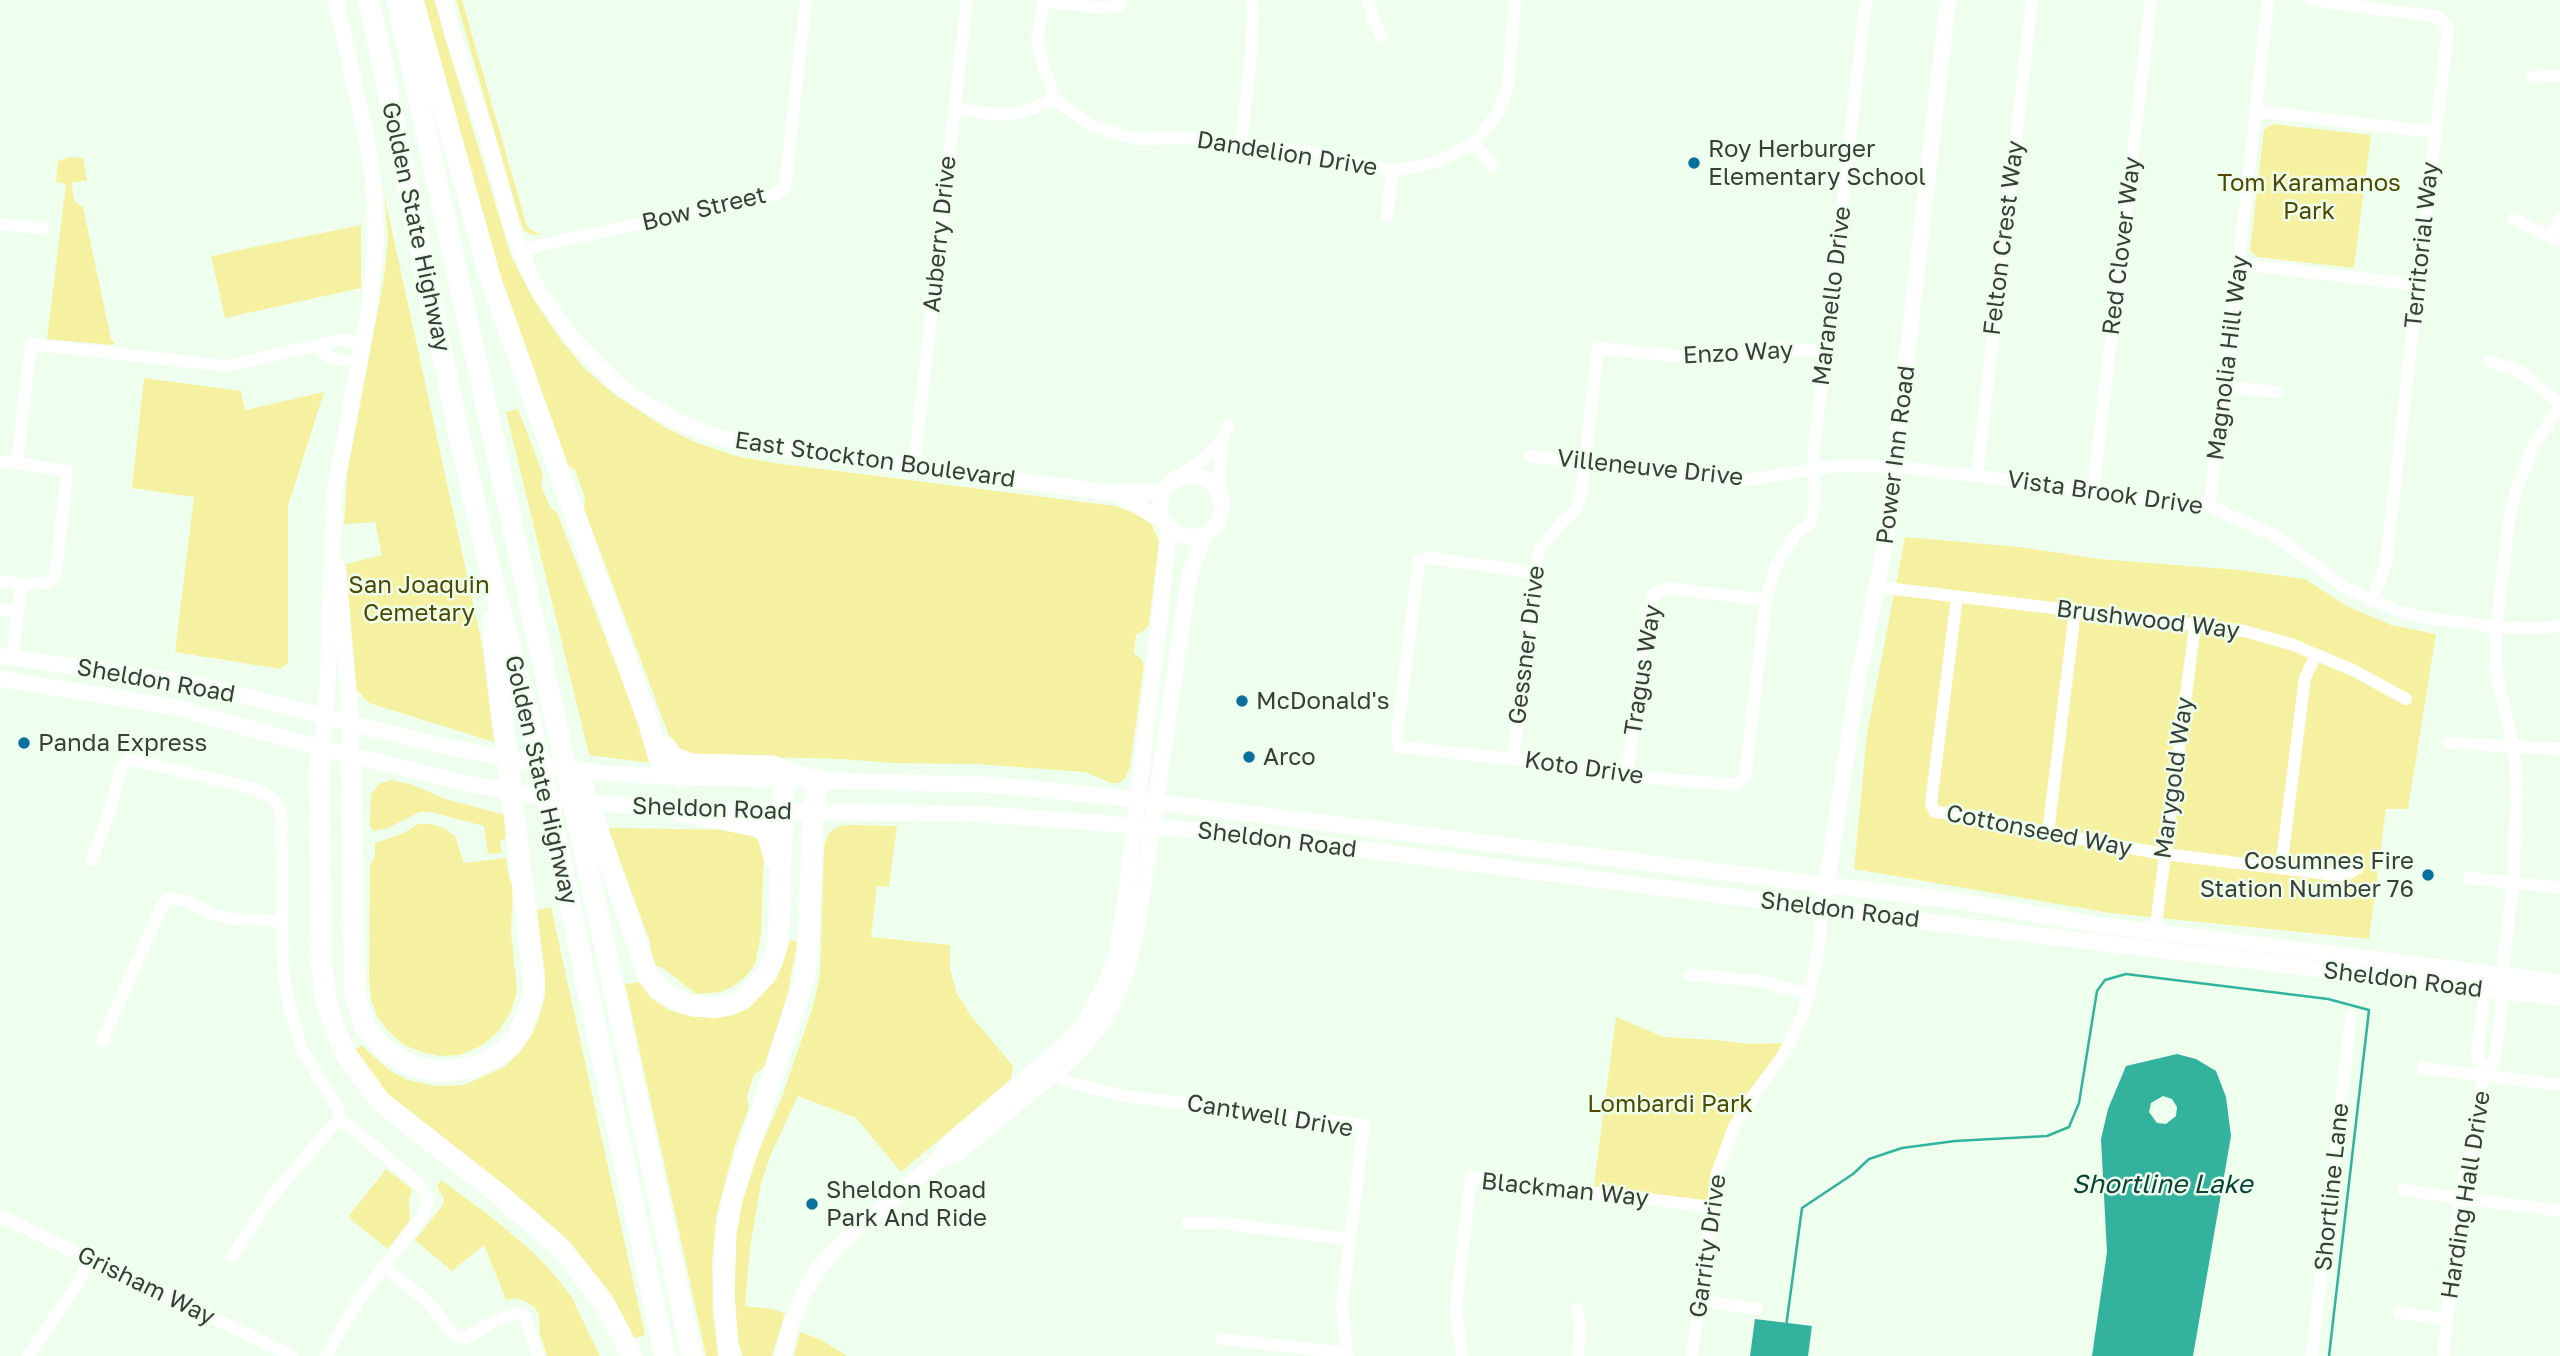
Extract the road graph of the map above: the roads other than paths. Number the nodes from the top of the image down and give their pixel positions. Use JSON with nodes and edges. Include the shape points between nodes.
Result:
{"nodes":[{"id":1,"x":335,"y":0,"type":"edge"},
{"id":2,"x":369,"y":0,"type":"edge"},
{"id":3,"x":397,"y":0,"type":"edge"},
{"id":4,"x":412,"y":0,"type":"edge"},
{"id":5,"x":443,"y":0,"type":"edge"},
{"id":6,"x":806,"y":0,"type":"edge"},
{"id":7,"x":967,"y":0,"type":"edge"},
{"id":8,"x":1044,"y":0,"type":"edge"},
{"id":9,"x":1253,"y":0,"type":"edge"},
{"id":10,"x":1368,"y":0,"type":"edge"},
{"id":11,"x":1515,"y":0,"type":"edge"},
{"id":12,"x":1866,"y":0,"type":"edge"},
{"id":13,"x":1948,"y":0,"type":"edge"},
{"id":14,"x":2032,"y":0,"type":"edge"},
{"id":15,"x":2151,"y":0,"type":"edge"},
{"id":16,"x":2268,"y":0,"type":"edge"},
{"id":17,"x":2311,"y":0,"type":"edge"},
{"id":18,"x":1121,"y":5,"type":"dead end"},
{"id":19,"x":1382,"y":37,"type":"dead end"},
{"id":20,"x":2560,"y":76,"type":"edge"},
{"id":21,"x":2532,"y":77,"type":"dead end"},
{"id":22,"x":1055,"y":99,"type":"junction"},
{"id":23,"x":954,"y":109,"type":"junction"},
{"id":24,"x":2255,"y":111,"type":"junction"},
{"id":25,"x":2434,"y":132,"type":"junction"},
{"id":26,"x":1474,"y":143,"type":"junction"},
{"id":27,"x":1241,"y":145,"type":"junction"},
{"id":28,"x":1492,"y":166,"type":"dead end"},
{"id":29,"x":1392,"y":170,"type":"junction"},
{"id":30,"x":1387,"y":217,"type":"dead end"},
{"id":31,"x":2513,"y":219,"type":"dead end"},
{"id":32,"x":2560,"y":219,"type":"edge"},
{"id":33,"x":0,"y":223,"type":"edge"},
{"id":34,"x":43,"y":228,"type":"dead end"},
{"id":35,"x":2555,"y":238,"type":"edge"},
{"id":36,"x":521,"y":252,"type":"junction"},
{"id":37,"x":2239,"y":264,"type":"junction"},
{"id":38,"x":2417,"y":285,"type":"junction"},
{"id":39,"x":363,"y":342,"type":"junction"},
{"id":40,"x":316,"y":346,"type":"junction"},
{"id":41,"x":1825,"y":352,"type":"junction"},
{"id":42,"x":2489,"y":361,"type":"dead end"},
{"id":43,"x":358,"y":363,"type":"junction"},
{"id":44,"x":2225,"y":387,"type":"junction"},
{"id":45,"x":2276,"y":392,"type":"dead end"},
{"id":46,"x":2560,"y":405,"type":"edge"},
{"id":47,"x":1530,"y":456,"type":"dead end"},
{"id":48,"x":0,"y":461,"type":"edge"},
{"id":49,"x":17,"y":463,"type":"junction"},
{"id":50,"x":1585,"y":463,"type":"junction"},
{"id":51,"x":914,"y":467,"type":"junction"},
{"id":52,"x":1895,"y":467,"type":"junction"},
{"id":53,"x":1815,"y":468,"type":"junction"},
{"id":54,"x":1977,"y":476,"type":"junction"},
{"id":55,"x":1177,"y":478,"type":"junction"},
{"id":56,"x":1218,"y":491,"type":"junction"},
{"id":57,"x":2093,"y":491,"type":"junction"},
{"id":58,"x":1163,"y":492,"type":"junction"},
{"id":59,"x":1112,"y":493,"type":"junction"},
{"id":60,"x":2209,"y":506,"type":"junction"},
{"id":61,"x":1167,"y":524,"type":"junction"},
{"id":62,"x":1205,"y":535,"type":"junction"},
{"id":63,"x":333,"y":541,"type":"junction"},
{"id":64,"x":1536,"y":573,"type":"junction"},
{"id":65,"x":21,"y":584,"type":"junction"},
{"id":66,"x":0,"y":585,"type":"edge"},
{"id":67,"x":1878,"y":587,"type":"junction"},
{"id":68,"x":495,"y":591,"type":"junction"},
{"id":69,"x":1957,"y":597,"type":"junction"},
{"id":70,"x":1766,"y":600,"type":"junction"},
{"id":71,"x":2371,"y":601,"type":"junction"},
{"id":72,"x":0,"y":610,"type":"edge"},
{"id":73,"x":2075,"y":611,"type":"junction"},
{"id":74,"x":18,"y":612,"type":"junction"},
{"id":75,"x":1160,"y":616,"type":"junction"},
{"id":76,"x":2195,"y":625,"type":"junction"},
{"id":77,"x":2560,"y":626,"type":"edge"},
{"id":78,"x":2496,"y":627,"type":"junction"},
{"id":79,"x":2316,"y":655,"type":"junction"},
{"id":80,"x":4,"y":660,"type":"edge"},
{"id":81,"x":0,"y":679,"type":"edge"},
{"id":82,"x":547,"y":682,"type":"junction"},
{"id":83,"x":2406,"y":699,"type":"dead end"},
{"id":84,"x":325,"y":716,"type":"junction"},
{"id":85,"x":648,"y":721,"type":"junction"},
{"id":86,"x":350,"y":722,"type":"junction"},
{"id":87,"x":1167,"y":724,"type":"junction"},
{"id":88,"x":2449,"y":743,"type":"dead end"},
{"id":89,"x":2513,"y":745,"type":"junction"},
{"id":90,"x":322,"y":748,"type":"junction"},
{"id":91,"x":2560,"y":749,"type":"edge"},
{"id":92,"x":351,"y":756,"type":"junction"},
{"id":93,"x":1513,"y":759,"type":"junction"},
{"id":94,"x":1628,"y":776,"type":"junction"},
{"id":95,"x":682,"y":777,"type":"junction"},
{"id":96,"x":784,"y":779,"type":"junction"},
{"id":97,"x":813,"y":779,"type":"junction"},
{"id":98,"x":1136,"y":800,"type":"junction"},
{"id":99,"x":1156,"y":802,"type":"junction"},
{"id":100,"x":681,"y":811,"type":"junction"},
{"id":101,"x":813,"y":812,"type":"junction"},
{"id":102,"x":781,"y":813,"type":"junction"},
{"id":103,"x":1133,"y":825,"type":"junction"},
{"id":104,"x":1153,"y":826,"type":"junction"},
{"id":105,"x":2048,"y":833,"type":"junction"},
{"id":106,"x":2164,"y":854,"type":"junction"},
{"id":107,"x":92,"y":860,"type":"dead end"},
{"id":108,"x":2281,"y":868,"type":"junction"},
{"id":109,"x":2358,"y":869,"type":"dead end"},
{"id":110,"x":779,"y":878,"type":"junction"},
{"id":111,"x":2469,"y":878,"type":"dead end"},
{"id":112,"x":2513,"y":883,"type":"junction"},
{"id":113,"x":1826,"y":886,"type":"junction"},
{"id":114,"x":2560,"y":888,"type":"edge"},
{"id":115,"x":1823,"y":908,"type":"junction"},
{"id":116,"x":282,"y":921,"type":"junction"},
{"id":117,"x":2155,"y":932,"type":"junction"},
{"id":118,"x":1689,"y":975,"type":"dead end"},
{"id":119,"x":2560,"y":982,"type":"edge"},
{"id":120,"x":2495,"y":985,"type":"junction"},
{"id":121,"x":1810,"y":995,"type":"junction"},
{"id":122,"x":2560,"y":998,"type":"edge"},
{"id":123,"x":2351,"y":1017,"type":"dead end"},
{"id":124,"x":102,"y":1041,"type":"dead end"},
{"id":125,"x":2423,"y":1068,"type":"dead end"},
{"id":126,"x":1046,"y":1072,"type":"junction"},
{"id":127,"x":2484,"y":1076,"type":"junction"},
{"id":128,"x":2560,"y":1085,"type":"edge"},
{"id":129,"x":342,"y":1122,"type":"junction"},
{"id":130,"x":2403,"y":1190,"type":"dead end"},
{"id":131,"x":2460,"y":1198,"type":"junction"},
{"id":132,"x":1711,"y":1207,"type":"junction"},
{"id":133,"x":2560,"y":1211,"type":"edge"},
{"id":134,"x":0,"y":1216,"type":"edge"},
{"id":135,"x":1187,"y":1223,"type":"dead end"},
{"id":136,"x":1349,"y":1239,"type":"junction"},
{"id":137,"x":232,"y":1257,"type":"dead end"},
{"id":138,"x":90,"y":1259,"type":"junction"},
{"id":139,"x":384,"y":1267,"type":"junction"},
{"id":140,"x":1699,"y":1301,"type":"junction"},
{"id":141,"x":1577,"y":1309,"type":"dead end"},
{"id":142,"x":1757,"y":1309,"type":"dead end"},
{"id":143,"x":2399,"y":1313,"type":"dead end"},
{"id":144,"x":2447,"y":1318,"type":"junction"},
{"id":145,"x":1222,"y":1339,"type":"dead end"},
{"id":146,"x":1347,"y":1355,"type":"edge"},
{"id":147,"x":28,"y":1356,"type":"edge"},
{"id":148,"x":292,"y":1356,"type":"edge"},
{"id":149,"x":326,"y":1356,"type":"edge"},
{"id":150,"x":538,"y":1356,"type":"edge"},
{"id":151,"x":632,"y":1356,"type":"edge"},
{"id":152,"x":665,"y":1356,"type":"edge"},
{"id":153,"x":692,"y":1356,"type":"edge"},
{"id":154,"x":729,"y":1356,"type":"edge"},
{"id":155,"x":783,"y":1356,"type":"edge"},
{"id":156,"x":1462,"y":1356,"type":"edge"},
{"id":157,"x":1578,"y":1356,"type":"edge"},
{"id":158,"x":1692,"y":1356,"type":"edge"},
{"id":159,"x":2312,"y":1356,"type":"edge"},
{"id":160,"x":2443,"y":1356,"type":"edge"}],
"edges":[{"from":1,"to":39,"type":"main road","via":[[375,198],[376,239]]},
{"from":2,"to":68,"type":"highway","name":"Golden State Highway"},
{"from":3,"to":82,"type":"highway","name":"Golden State Highway"},
{"from":4,"to":85,"type":"highway","via":[[491,280]]},
{"from":5,"to":36,"type":"main road","name":"East Stockton Boulevard"},
{"from":6,"to":36,"type":"street","name":"Bow Street","via":[[782,190]]},
{"from":7,"to":23,"type":"street","name":"Auberry Drive"},
{"from":8,"to":18,"type":"street","via":[[1101,8]]},
{"from":8,"to":22,"type":"street","via":[[1037,38]]},
{"from":9,"to":27,"type":"street"},
{"from":10,"to":19,"type":"street"},
{"from":11,"to":26,"type":"street","name":"Dandelion Drive","via":[[1508,87],[1497,114]]},
{"from":12,"to":41,"type":"street","name":"Maranello Drive"},
{"from":13,"to":52,"type":"main road","name":"Power Inn Road"},
{"from":14,"to":54,"type":"street","name":"Felton Crest Way"},
{"from":15,"to":57,"type":"street","name":"Red Clover Way"},
{"from":16,"to":24,"type":"street","name":"Magnolia Hill Way"},
{"from":17,"to":25,"type":"street","name":"Territorial Way","via":[[2438,16],[2448,29]]},
{"from":20,"to":21,"type":"street"},
{"from":22,"to":23,"type":"street","via":[[1002,115]]},
{"from":22,"to":27,"type":"street","name":"Dandelion Drive","via":[[1093,128],[1138,139],[1193,138]]},
{"from":23,"to":51,"type":"street","name":"Auberry Drive"},
{"from":24,"to":25,"type":"street"},
{"from":24,"to":37,"type":"street","name":"Magnolia Hill Way"},
{"from":25,"to":38,"type":"street","name":"Territorial Way"},
{"from":26,"to":28,"type":"street"},
{"from":26,"to":29,"type":"street","name":"Dandelion Drive","via":[[1441,160]]},
{"from":27,"to":29,"type":"street","name":"Dandelion Drive","via":[[1316,153]]},
{"from":29,"to":30,"type":"street"},
{"from":31,"to":35,"type":"street"},
{"from":32,"to":35,"type":"street"},
{"from":33,"to":34,"type":"street"},
{"from":36,"to":51,"type":"main road","name":"East Stockton Boulevard","via":[[541,295],[576,343],[617,384],[644,403],[677,421],[745,444]]},
{"from":37,"to":38,"type":"street"},
{"from":37,"to":44,"type":"street","name":"Magnolia Hill Way"},
{"from":38,"to":71,"type":"street","name":"Territorial Way","via":[[2386,562]]},
{"from":39,"to":40,"type":"street","via":[[340,340]]},
{"from":39,"to":43,"type":"main road"},
{"from":40,"to":43,"type":"street","via":[[330,357]]},
{"from":40,"to":49,"type":"street","via":[[227,366],[31,344]]},
{"from":41,"to":50,"type":"street","name":"Enzo Way","via":[[1780,348],[1703,359],[1598,348]]},
{"from":41,"to":53,"type":"street","name":"Maranello Drive"},
{"from":42,"to":46,"type":"street","via":[[2521,372]]},
{"from":43,"to":63,"type":"main road","via":[[334,495]]},
{"from":44,"to":45,"type":"street"},
{"from":44,"to":60,"type":"street","name":"Magnolia Hill Way"},
{"from":46,"to":78,"type":"street","via":[[2534,445],[2516,490]]},
{"from":47,"to":50,"type":"street","name":"Villeneuve Drive"},
{"from":48,"to":49,"type":"street"},
{"from":49,"to":65,"type":"street","via":[[62,468],[68,476],[53,580]]},
{"from":50,"to":53,"type":"street","name":"Villeneuve Drive","via":[[1728,480]]},
{"from":50,"to":64,"type":"street","name":"Gessner Drive","via":[[1576,510],[1539,550]]},
{"from":51,"to":59,"type":"main road","name":"East Stockton Boulevard"},
{"from":52,"to":53,"type":"street","name":"Villeneuve Drive"},
{"from":52,"to":54,"type":"street","name":"Vista Brook Drive"},
{"from":52,"to":67,"type":"main road","name":"Power Inn Road"},
{"from":53,"to":70,"type":"street","name":"Koto Drive","via":[[1817,495],[1810,524],[1796,535],[1775,567]]},
{"from":54,"to":57,"type":"street","name":"Vista Brook Drive"},
{"from":55,"to":56,"type":"main road","via":[[1195,475]]},
{"from":55,"to":56,"type":"street","via":[[1204,458],[1226,431]]},
{"from":55,"to":58,"type":"main road"},
{"from":56,"to":62,"type":"main road","via":[[1221,511]]},
{"from":57,"to":60,"type":"street","name":"Vista Brook Drive"},
{"from":58,"to":59,"type":"main road","name":"East Stockton Boulevard"},
{"from":58,"to":61,"type":"main road","via":[[1161,512]]},
{"from":59,"to":61,"type":"main road","name":"East Stockton Boulevard"},
{"from":60,"to":71,"type":"street","name":"Vista Brook Drive","via":[[2274,535],[2344,587]]},
{"from":61,"to":62,"type":"main road","via":[[1182,536]]},
{"from":61,"to":75,"type":"main road"},
{"from":62,"to":87,"type":"main road","via":[[1192,567]]},
{"from":63,"to":84,"type":"main road"},
{"from":63,"to":86,"type":"main road","via":[[341,587]]},
{"from":64,"to":93,"type":"street","name":"Gessner Drive"},
{"from":64,"to":93,"type":"street","name":"Koto Drive","via":[[1430,558],[1419,561],[1398,722],[1399,747]]},
{"from":65,"to":66,"type":"street"},
{"from":65,"to":74,"type":"street"},
{"from":67,"to":69,"type":"street","name":"Brushwood Way"},
{"from":67,"to":113,"type":"main road","name":"Power Inn Road","via":[[1858,681]]},
{"from":68,"to":92,"type":"highway","via":[[494,643],[534,983],[518,1036],[506,1050],[478,1066],[444,1072],[412,1066],[384,1049],[365,1026],[355,995]]},
{"from":68,"to":152,"type":"highway","name":"Golden State Highway","via":[[537,748]]},
{"from":69,"to":73,"type":"street","name":"Brushwood Way"},
{"from":69,"to":105,"type":"street","name":"Cottonseed Way","via":[[1931,803],[1935,812]]},
{"from":70,"to":94,"type":"street","name":"Koto Drive","via":[[1745,777],[1737,785]]},
{"from":70,"to":94,"type":"street","name":"Tragus Way","via":[[1665,587],[1653,594]]},
{"from":71,"to":78,"type":"street","name":"Vista Brook Drive","via":[[2422,617]]},
{"from":72,"to":74,"type":"street"},
{"from":73,"to":76,"type":"street","name":"Brushwood Way"},
{"from":73,"to":105,"type":"street"},
{"from":74,"to":80,"type":"street"},
{"from":75,"to":87,"type":"main road","via":[[1168,619],[1171,628],[1163,698]]},
{"from":75,"to":98,"type":"main road"},
{"from":76,"to":79,"type":"street","name":"Brushwood Way","via":[[2244,631]]},
{"from":76,"to":106,"type":"street","name":"Marygold Way"},
{"from":77,"to":78,"type":"street","name":"Vista Brook Drive"},
{"from":78,"to":89,"type":"street","via":[[2496,670]]},
{"from":79,"to":83,"type":"street","name":"Brushwood Way"},
{"from":79,"to":108,"type":"street","via":[[2305,678]]},
{"from":80,"to":84,"type":"main road","name":"Sheldon Road","via":[[197,684]]},
{"from":81,"to":90,"type":"main road","name":"Sheldon Road","via":[[159,703]]},
{"from":82,"to":110,"type":"highway","via":[[642,959],[657,987],[698,1007],[714,1008],[743,999],[766,975],[773,960],[778,943]]},
{"from":82,"to":153,"type":"highway","name":"Golden State Highway"},
{"from":84,"to":86,"type":"main road","name":"Sheldon Road"},
{"from":84,"to":90,"type":"main road"},
{"from":85,"to":95,"type":"highway","via":[[664,769]]},
{"from":85,"to":97,"type":"highway","via":[[680,761],[772,766]]},
{"from":86,"to":92,"type":"main road"},
{"from":86,"to":95,"type":"main road","name":"Sheldon Road","via":[[483,755],[611,774]]},
{"from":87,"to":99,"type":"main road"},
{"from":88,"to":89,"type":"street"},
{"from":89,"to":91,"type":"street"},
{"from":89,"to":112,"type":"street","via":[[2517,785]]},
{"from":90,"to":92,"type":"main road","name":"Sheldon Road"},
{"from":90,"to":151,"type":"highway","via":[[322,967],[329,1010],[346,1054],[380,1101],[561,1248],[603,1301]]},
{"from":92,"to":100,"type":"main road","name":"Sheldon Road","via":[[556,799]]},
{"from":93,"to":94,"type":"street","name":"Koto Drive"},
{"from":95,"to":96,"type":"main road","name":"Sheldon Road"},
{"from":96,"to":97,"type":"main road","name":"Sheldon Road"},
{"from":96,"to":102,"type":"highway"},
{"from":97,"to":98,"type":"main road","name":"Sheldon Road","via":[[994,785]]},
{"from":97,"to":101,"type":"highway"},
{"from":98,"to":99,"type":"main road","name":"Sheldon Road"},
{"from":98,"to":103,"type":"main road"},
{"from":99,"to":104,"type":"main road"},
{"from":99,"to":113,"type":"main road","name":"Sheldon Road"},
{"from":100,"to":102,"type":"main road","name":"Sheldon Road"},
{"from":100,"to":110,"type":"highway","via":[[759,827],[768,835]]},
{"from":101,"to":102,"type":"main road","name":"Sheldon Road"},
{"from":101,"to":103,"type":"main road","name":"Sheldon Road","via":[[979,814]]},
{"from":101,"to":154,"type":"highway","via":[[804,980],[736,1186],[726,1232],[724,1297]]},
{"from":102,"to":110,"type":"highway"},
{"from":103,"to":104,"type":"main road","name":"Sheldon Road"},
{"from":103,"to":126,"type":"main road","via":[[1124,910],[1108,978],[1083,1024]]},
{"from":104,"to":115,"type":"main road","name":"Sheldon Road"},
{"from":104,"to":126,"type":"main road","via":[[1137,928],[1118,994],[1078,1053]]},
{"from":105,"to":106,"type":"street","name":"Cottonseed Way"},
{"from":106,"to":108,"type":"street","name":"Cottonseed Way"},
{"from":106,"to":117,"type":"street","name":"Marygold Way"},
{"from":107,"to":116,"type":"street","via":[[122,766],[129,760],[255,789],[276,802],[281,813]]},
{"from":108,"to":109,"type":"street","name":"Cottonseed Way","via":[[2344,876]]},
{"from":111,"to":112,"type":"street"},
{"from":112,"to":114,"type":"street"},
{"from":112,"to":120,"type":"street"},
{"from":113,"to":115,"type":"main road","name":"Power Inn Road"},
{"from":113,"to":117,"type":"main road","name":"Sheldon Road"},
{"from":115,"to":120,"type":"main road","name":"Sheldon Road"},
{"from":115,"to":121,"type":"street","name":"Garrity Drive"},
{"from":116,"to":124,"type":"street","via":[[231,919],[184,900],[167,900]]},
{"from":116,"to":129,"type":"street","via":[[283,970],[294,1025]]},
{"from":117,"to":120,"type":"main road","name":"Sheldon Road","via":[[2437,966],[2463,979]]},
{"from":118,"to":121,"type":"street","via":[[1764,982]]},
{"from":119,"to":120,"type":"main road","name":"Sheldon Road"},
{"from":120,"to":122,"type":"main road","name":"Sheldon Road"},
{"from":120,"to":127,"type":"street","name":"Harding Hall Drive","via":[[2477,1056]]},
{"from":120,"to":127,"type":"street","name":"Harding Hall Drive","via":[[2502,1004],[2496,1058]]},
{"from":121,"to":132,"type":"street","name":"Garrity Drive","via":[[1792,1039],[1734,1127],[1717,1173]]},
{"from":123,"to":159,"type":"street","name":"Shortline Lane"},
{"from":125,"to":127,"type":"street"},
{"from":126,"to":136,"type":"street","name":"Cantwell Drive","via":[[1124,1096],[1364,1125]]},
{"from":126,"to":155,"type":"main road","via":[[959,1152],[938,1161],[858,1228],[817,1270],[794,1315]]},
{"from":127,"to":128,"type":"street"},
{"from":127,"to":131,"type":"street","name":"Harding Hall Drive"},
{"from":129,"to":137,"type":"street","via":[[334,1124],[269,1200]]},
{"from":129,"to":139,"type":"street","via":[[421,1185],[428,1201],[416,1228]]},
{"from":130,"to":131,"type":"street"},
{"from":131,"to":133,"type":"street"},
{"from":131,"to":144,"type":"street","name":"Harding Hall Drive"},
{"from":132,"to":140,"type":"street","name":"Garrity Drive"},
{"from":132,"to":156,"type":"street","name":"Blackman Way","via":[[1471,1177],[1456,1306]]},
{"from":134,"to":138,"type":"street","name":"Grisham Way"},
{"from":135,"to":136,"type":"street"},
{"from":136,"to":146,"type":"street","name":"Cantwell Drive","via":[[1342,1306]]},
{"from":138,"to":147,"type":"street"},
{"from":138,"to":148,"type":"street","name":"Grisham Way"},
{"from":139,"to":149,"type":"street"},
{"from":139,"to":150,"type":"street","via":[[428,1303],[455,1336],[466,1338],[517,1313],[525,1316]]},
{"from":140,"to":142,"type":"street"},
{"from":140,"to":158,"type":"street","name":"Garrity Drive"},
{"from":141,"to":157,"type":"street"},
{"from":143,"to":144,"type":"street"},
{"from":144,"to":160,"type":"street","name":"Harding Hall Drive"},
{"from":145,"to":146,"type":"street"}]}
